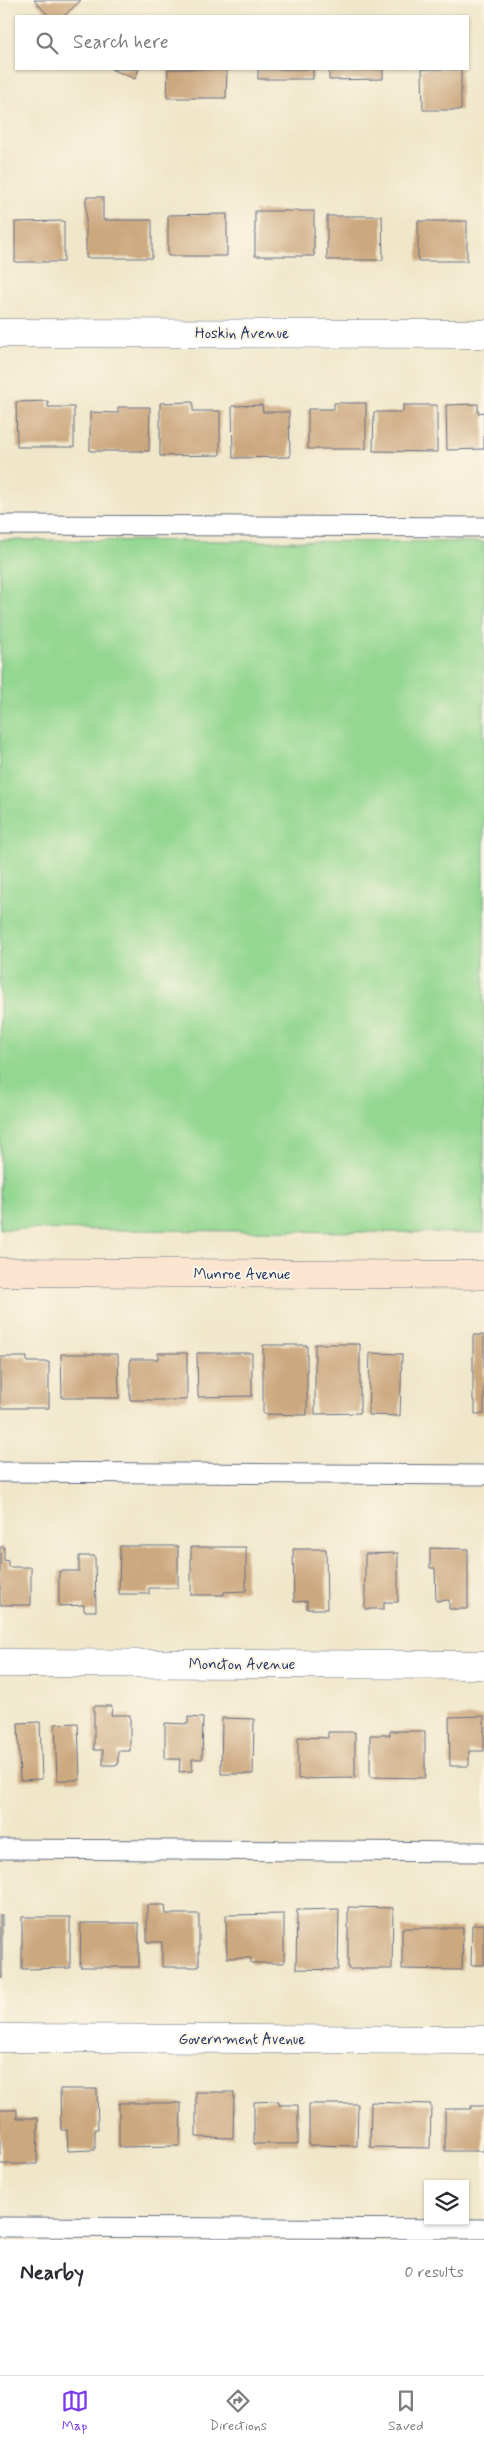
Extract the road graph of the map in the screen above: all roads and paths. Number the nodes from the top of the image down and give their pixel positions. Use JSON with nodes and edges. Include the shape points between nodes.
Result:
{"nodes":[{"id":1,"x":0,"y":332,"type":"edge"},
{"id":2,"x":484,"y":334,"type":"edge"},
{"id":3,"x":0,"y":525,"type":"edge"},
{"id":4,"x":484,"y":527,"type":"edge"},
{"id":5,"x":0,"y":1272,"type":"edge"},
{"id":6,"x":484,"y":1275,"type":"edge"},
{"id":7,"x":0,"y":1472,"type":"edge"},
{"id":8,"x":484,"y":1475,"type":"edge"},
{"id":9,"x":0,"y":1663,"type":"edge"},
{"id":10,"x":484,"y":1664,"type":"edge"},
{"id":11,"x":0,"y":1850,"type":"edge"},
{"id":12,"x":484,"y":1852,"type":"edge"},
{"id":13,"x":0,"y":2038,"type":"edge"},
{"id":14,"x":484,"y":2040,"type":"edge"},
{"id":15,"x":0,"y":2227,"type":"edge"},
{"id":16,"x":484,"y":2230,"type":"edge"}],
"edges":[{"from":1,"to":2,"type":"street","name":"Hoskin Avenue"},
{"from":3,"to":4,"type":"lane"},
{"from":5,"to":6,"type":"street","name":"Munroe Avenue"},
{"from":7,"to":8,"type":"lane"},
{"from":9,"to":10,"type":"street","name":"Moncton Avenue"},
{"from":11,"to":12,"type":"lane"},
{"from":13,"to":14,"type":"street","name":"Government Avenue"},
{"from":15,"to":16,"type":"lane"}]}
